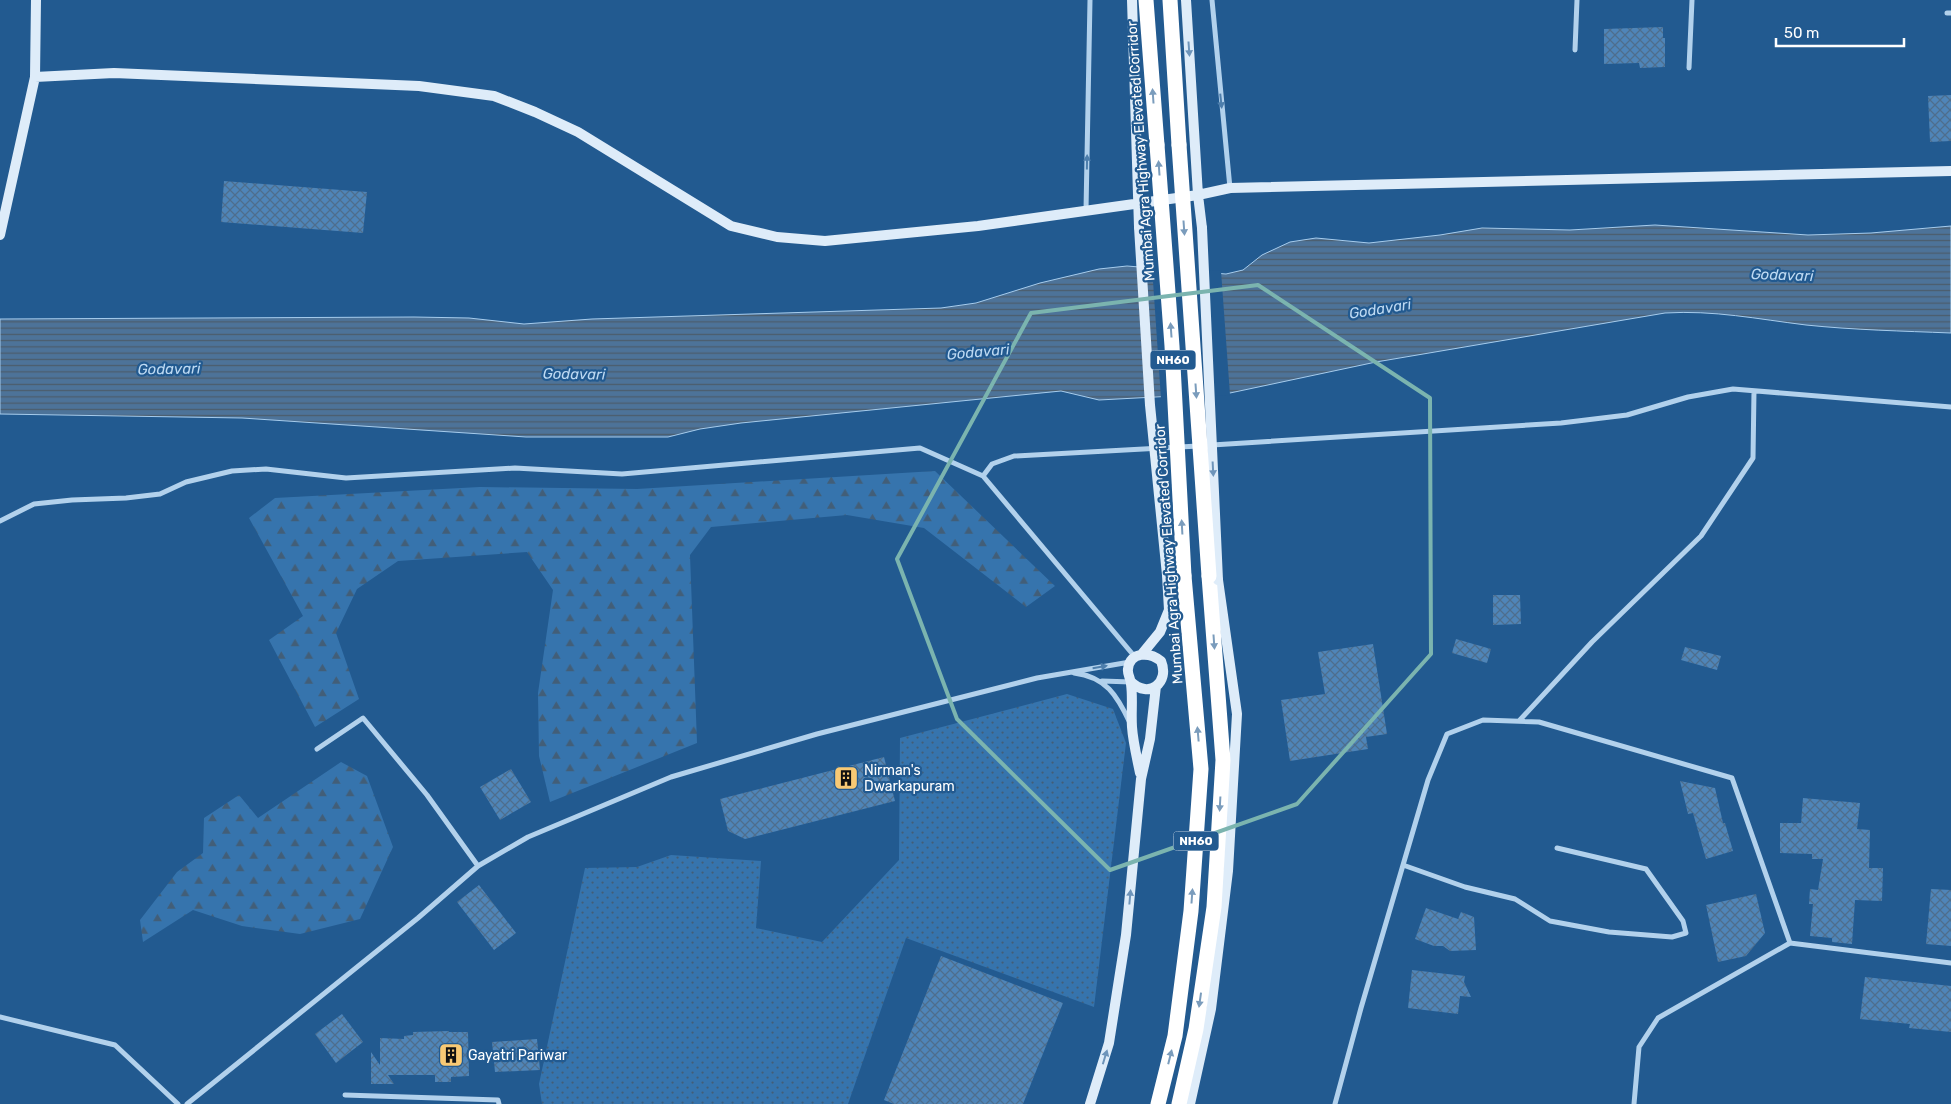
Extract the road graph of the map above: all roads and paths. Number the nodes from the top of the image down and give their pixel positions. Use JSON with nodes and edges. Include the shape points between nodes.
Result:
{"nodes":[{"id":1,"x":36,"y":0,"type":"edge"},
{"id":2,"x":1090,"y":0,"type":"edge"},
{"id":3,"x":1132,"y":0,"type":"edge"},
{"id":4,"x":1146,"y":0,"type":"edge"},
{"id":5,"x":1170,"y":0,"type":"edge"},
{"id":6,"x":1186,"y":0,"type":"edge"},
{"id":7,"x":1212,"y":0,"type":"edge"},
{"id":8,"x":1577,"y":0,"type":"edge"},
{"id":9,"x":1692,"y":0,"type":"edge"},
{"id":10,"x":1575,"y":50,"type":"dead end"},
{"id":11,"x":1689,"y":68,"type":"dead end"},
{"id":12,"x":35,"y":78,"type":"junction"},
{"id":13,"x":1951,"y":171,"type":"edge"},
{"id":14,"x":1230,"y":188,"type":"junction"},
{"id":15,"x":1198,"y":195,"type":"junction"},
{"id":16,"x":1138,"y":203,"type":"junction"},
{"id":17,"x":1086,"y":210,"type":"junction"},
{"id":18,"x":0,"y":235,"type":"edge"},
{"id":19,"x":1754,"y":391,"type":"junction"},
{"id":20,"x":1951,"y":407,"type":"edge"},
{"id":21,"x":983,"y":476,"type":"junction"},
{"id":22,"x":0,"y":521,"type":"edge"},
{"id":23,"x":1136,"y":658,"type":"junction"},
{"id":24,"x":1069,"y":672,"type":"junction"},
{"id":25,"x":1100,"y":681,"type":"junction"},
{"id":26,"x":1131,"y":682,"type":"junction"},
{"id":27,"x":1156,"y":686,"type":"junction"},
{"id":28,"x":1520,"y":721,"type":"junction"},
{"id":29,"x":1132,"y":728,"type":"junction"},
{"id":30,"x":317,"y":749,"type":"dead end"},
{"id":31,"x":1141,"y":779,"type":"junction"},
{"id":32,"x":1557,"y":848,"type":"dead end"},
{"id":33,"x":1403,"y":865,"type":"junction"},
{"id":34,"x":478,"y":866,"type":"junction"},
{"id":35,"x":1790,"y":943,"type":"junction"},
{"id":36,"x":1951,"y":963,"type":"edge"},
{"id":37,"x":0,"y":1017,"type":"edge"},
{"id":38,"x":345,"y":1095,"type":"dead end"},
{"id":39,"x":178,"y":1104,"type":"edge"},
{"id":40,"x":186,"y":1104,"type":"edge"},
{"id":41,"x":498,"y":1104,"type":"edge"},
{"id":42,"x":1090,"y":1104,"type":"edge"},
{"id":43,"x":1158,"y":1104,"type":"edge"},
{"id":44,"x":1179,"y":1104,"type":"edge"},
{"id":45,"x":1190,"y":1104,"type":"edge"},
{"id":46,"x":1335,"y":1104,"type":"edge"},
{"id":47,"x":1634,"y":1104,"type":"edge"}],
"edges":[{"from":1,"to":12,"type":"street"},
{"from":17,"to":2,"type":"street","one_way":true},
{"from":3,"to":16,"type":"street"},
{"from":43,"to":4,"type":"highway","name":"Mumbai Agra Highway Elevated Corridor","number":"NH60","one_way":true,"bridge":true,"via":[[1175,1036],[1187,940],[1201,769],[1184,576],[1172,346]]},
{"from":5,"to":44,"type":"highway","number":"NH60","one_way":true,"bridge":true,"via":[[1223,760],[1214,907],[1196,1029]]},
{"from":6,"to":15,"type":"street","one_way":true},
{"from":7,"to":14,"type":"street","one_way":true},
{"from":8,"to":10,"type":"street"},
{"from":9,"to":11,"type":"street"},
{"from":12,"to":17,"type":"street","via":[[114,73],[420,86],[494,96],[578,132],[731,226],[777,237],[825,241],[978,226]]},
{"from":12,"to":18,"type":"street"},
{"from":13,"to":14,"type":"street"},
{"from":14,"to":15,"type":"street"},
{"from":15,"to":16,"type":"street"},
{"from":15,"to":45,"type":"street","one_way":true,"bridge":true,"via":[[1218,580],[1237,714],[1228,871],[1211,1009]]},
{"from":16,"to":17,"type":"street"},
{"from":16,"to":23,"type":"street","bridge":true,"via":[[1150,405],[1170,610],[1160,632]]},
{"from":19,"to":20,"type":"street"},
{"from":19,"to":21,"type":"street","via":[[1733,389],[1627,415],[1561,423],[1014,456],[992,464]]},
{"from":19,"to":28,"type":"street","via":[[1753,458],[1702,536],[1592,642]]},
{"from":21,"to":22,"type":"street","via":[[920,448],[622,474],[515,468],[346,478],[266,469],[232,471],[186,482],[160,494],[34,504]]},
{"from":21,"to":23,"type":"street"},
{"from":24,"to":23,"type":"street","one_way":true},
{"from":23,"to":26,"type":"street","via":[[1128,668]]},
{"from":23,"to":27,"type":"street","via":[[1149,654],[1161,661],[1164,674]]},
{"from":24,"to":25,"type":"street","via":[[1089,675]]},
{"from":24,"to":34,"type":"street","via":[[817,734],[671,777],[528,837]]},
{"from":25,"to":26,"type":"street"},
{"from":25,"to":29,"type":"street","via":[[1120,702]]},
{"from":26,"to":27,"type":"street","via":[[1143,689]]},
{"from":26,"to":29,"type":"street"},
{"from":27,"to":31,"type":"street","via":[[1150,739]]},
{"from":28,"to":33,"type":"street","via":[[1483,720],[1447,734],[1428,780]]},
{"from":28,"to":35,"type":"street","via":[[1540,722],[1732,778]]},
{"from":29,"to":31,"type":"street"},
{"from":30,"to":34,"type":"street","via":[[363,718],[426,795]]},
{"from":42,"to":31,"type":"street","one_way":true,"via":[[1109,1043],[1126,935]]},
{"from":32,"to":33,"type":"street","via":[[1646,869],[1683,921],[1686,933],[1672,938],[1609,932],[1550,921],[1515,899],[1465,887]]},
{"from":33,"to":46,"type":"street"},
{"from":34,"to":40,"type":"street"},
{"from":35,"to":36,"type":"street"},
{"from":35,"to":47,"type":"street","via":[[1658,1018],[1639,1047]]},
{"from":37,"to":39,"type":"street","via":[[115,1045]]},
{"from":38,"to":41,"type":"street","via":[[498,1100]]}]}
